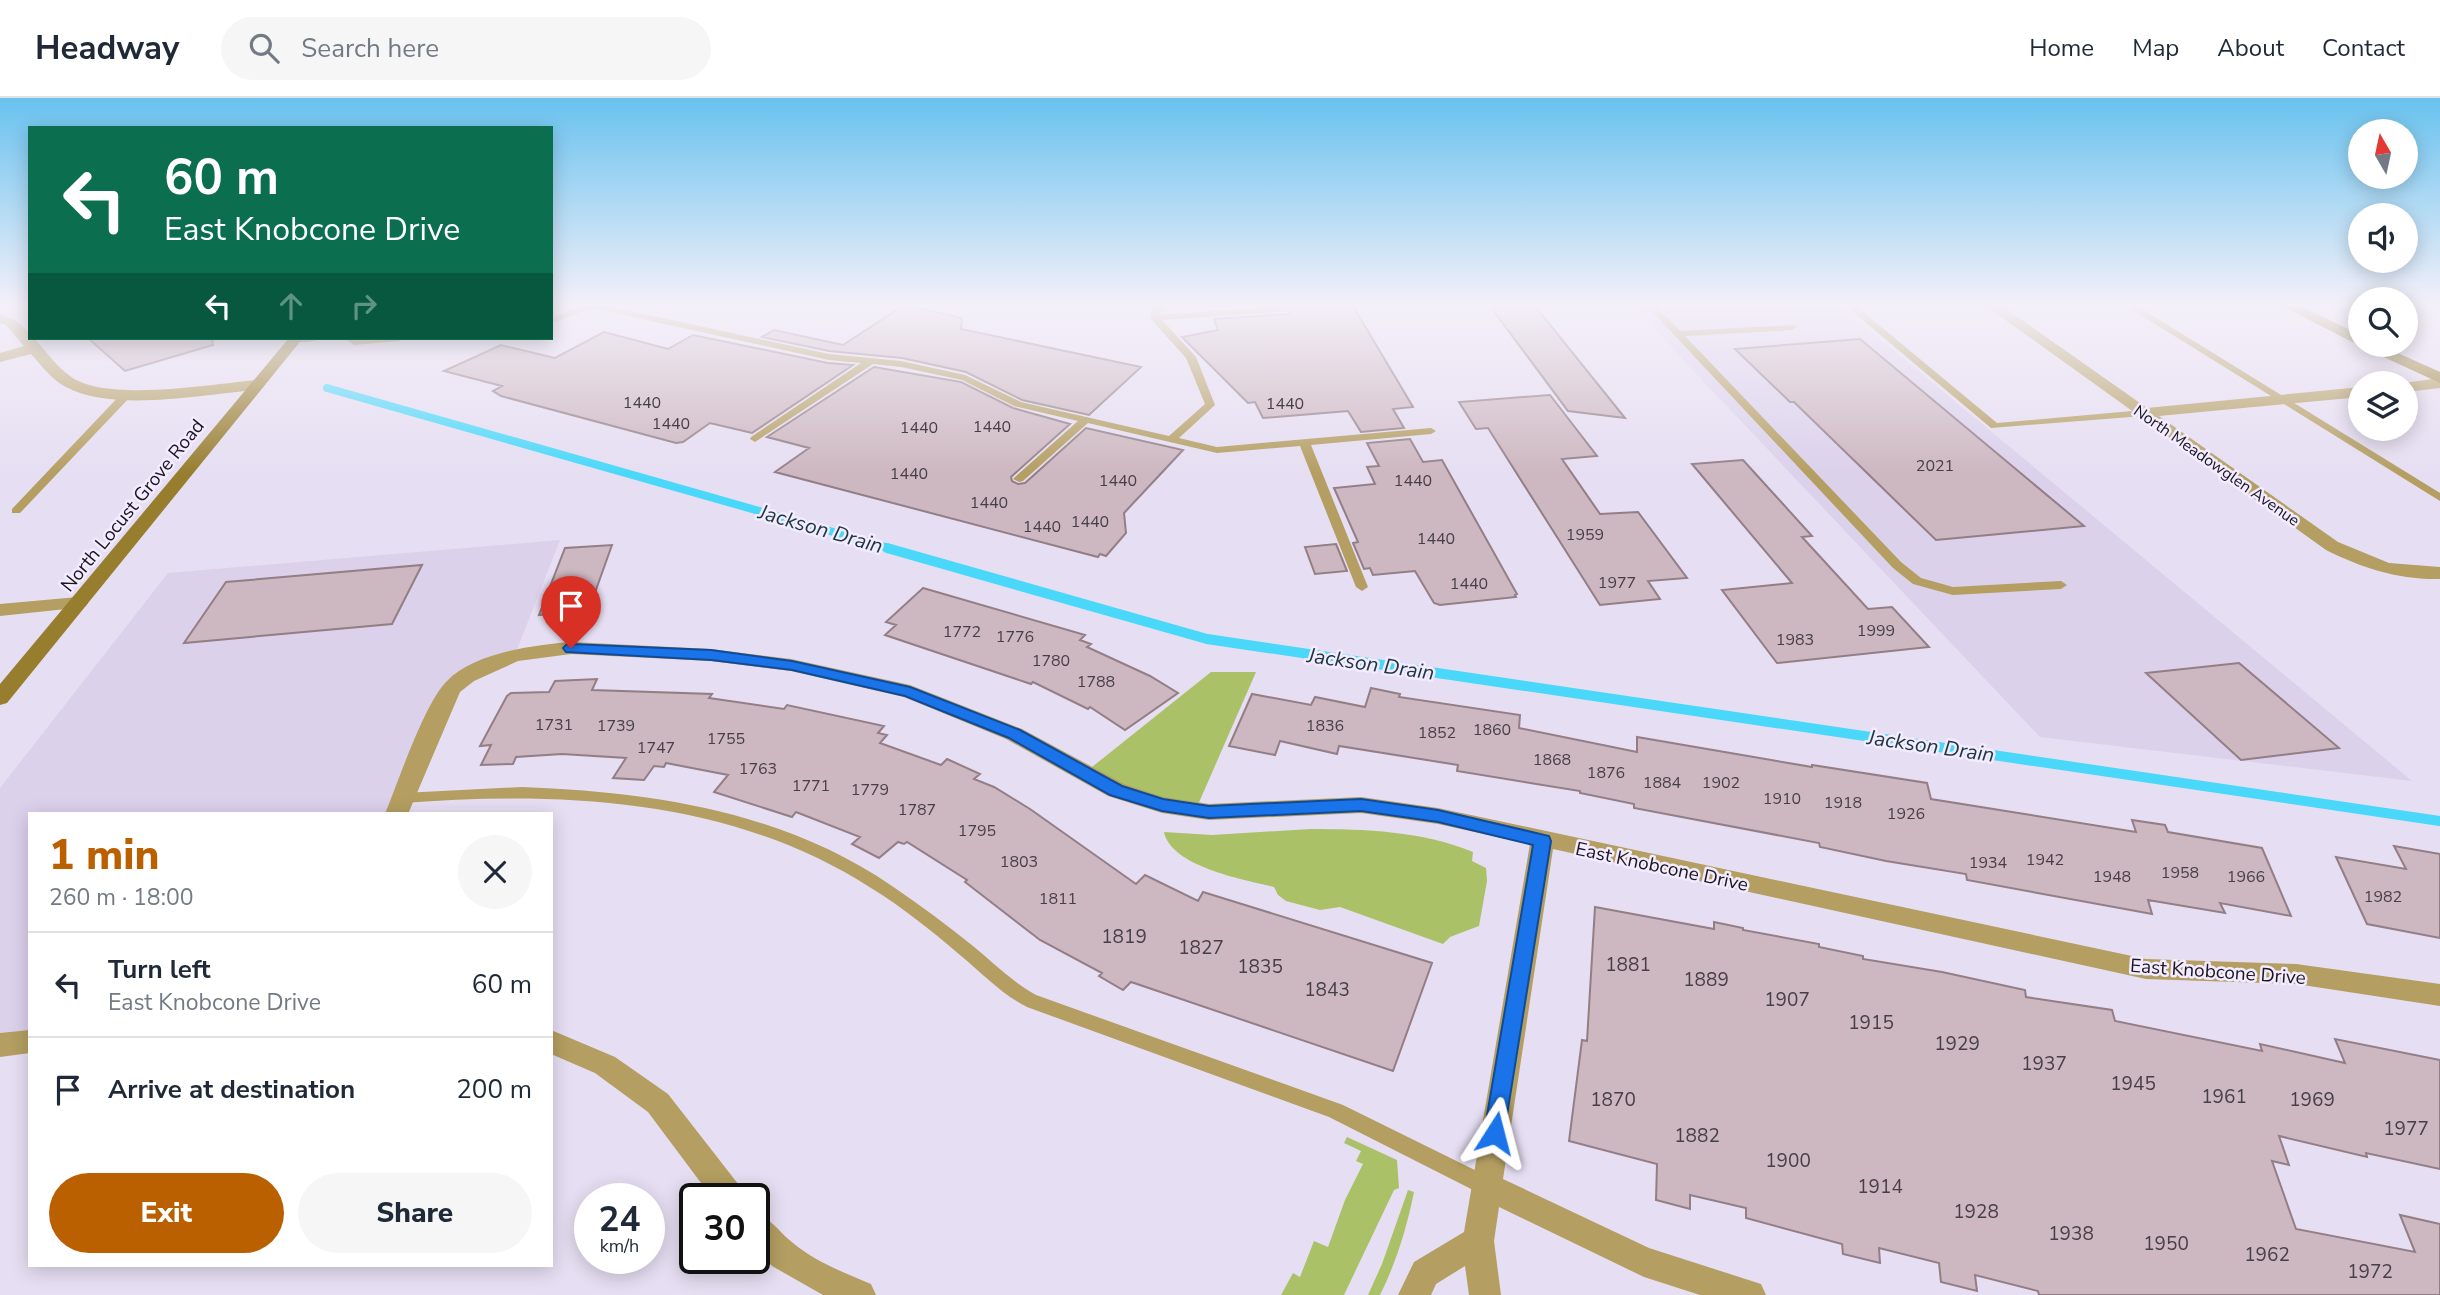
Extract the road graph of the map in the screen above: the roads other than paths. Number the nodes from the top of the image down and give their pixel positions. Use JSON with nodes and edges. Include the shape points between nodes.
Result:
{"nodes":[{"id":1,"x":48,"y":362,"type":"edge"},
{"id":2,"x":276,"y":362,"type":"edge"},
{"id":3,"x":870,"y":362,"type":"edge"},
{"id":4,"x":880,"y":362,"type":"edge"},
{"id":5,"x":1193,"y":362,"type":"edge"},
{"id":6,"x":1704,"y":362,"type":"edge"},
{"id":7,"x":1917,"y":362,"type":"edge"},
{"id":8,"x":2071,"y":362,"type":"edge"},
{"id":9,"x":2219,"y":362,"type":"edge"},
{"id":10,"x":2402,"y":362,"type":"edge"},
{"id":11,"x":2440,"y":381,"type":"edge"},
{"id":12,"x":257,"y":385,"type":"junction"},
{"id":13,"x":2418,"y":385,"type":"edge"},
{"id":14,"x":2348,"y":393,"type":"edge"},
{"id":15,"x":127,"y":394,"type":"junction"},
{"id":16,"x":2282,"y":401,"type":"junction"},
{"id":17,"x":2143,"y":413,"type":"junction"},
{"id":18,"x":1085,"y":421,"type":"junction"},
{"id":19,"x":1430,"y":431,"type":"dead end"},
{"id":20,"x":755,"y":439,"type":"dead end"},
{"id":21,"x":1172,"y":439,"type":"junction"},
{"id":22,"x":1304,"y":442,"type":"junction"},
{"id":23,"x":1019,"y":479,"type":"dead end"},
{"id":24,"x":2440,"y":498,"type":"edge"},
{"id":25,"x":16,"y":511,"type":"dead end"},
{"id":26,"x":2440,"y":573,"type":"edge"},
{"id":27,"x":2061,"y":585,"type":"dead end"},
{"id":28,"x":1362,"y":587,"type":"dead end"},
{"id":29,"x":78,"y":603,"type":"junction"},
{"id":30,"x":0,"y":610,"type":"edge"},
{"id":31,"x":0,"y":698,"type":"edge"},
{"id":32,"x":399,"y":806,"type":"edge"},
{"id":33,"x":1542,"y":841,"type":"junction"},
{"id":34,"x":2440,"y":995,"type":"edge"},
{"id":35,"x":28,"y":1041,"type":"edge"},
{"id":36,"x":553,"y":1042,"type":"edge"},
{"id":37,"x":0,"y":1045,"type":"edge"},
{"id":38,"x":720,"y":1183,"type":"edge"},
{"id":39,"x":1486,"y":1186,"type":"junction"},
{"id":40,"x":1478,"y":1241,"type":"junction"},
{"id":41,"x":770,"y":1242,"type":"edge"},
{"id":42,"x":860,"y":1295,"type":"edge"},
{"id":43,"x":1414,"y":1295,"type":"edge"},
{"id":44,"x":1485,"y":1295,"type":"edge"},
{"id":45,"x":1750,"y":1295,"type":"edge"}],
"edges":[{"from":1,"to":15,"type":"street","via":[[68,383],[102,393]]},
{"from":2,"to":12,"type":"main road","name":"North Locust Grove Road"},
{"from":3,"to":20,"type":"lane"},
{"from":4,"to":18,"type":"lane","via":[[965,378],[1018,404]]},
{"from":5,"to":21,"type":"lane","via":[[1210,405]]},
{"from":6,"to":27,"type":"lane","via":[[1897,565],[1917,580],[1953,591]]},
{"from":7,"to":17,"type":"lane","via":[[1995,426]]},
{"from":8,"to":17,"type":"street","name":"North Meadowglen Avenue"},
{"from":9,"to":16,"type":"lane"},
{"from":10,"to":11,"type":"main road"},
{"from":11,"to":13,"type":"street"},
{"from":12,"to":15,"type":"street"},
{"from":12,"to":29,"type":"main road","name":"North Locust Grove Road"},
{"from":14,"to":16,"type":"street"},
{"from":15,"to":25,"type":"lane"},
{"from":16,"to":17,"type":"street"},
{"from":16,"to":24,"type":"lane"},
{"from":17,"to":26,"type":"street","name":"North Meadowglen Avenue","via":[[2332,546],[2378,566]]},
{"from":18,"to":21,"type":"lane"},
{"from":18,"to":23,"type":"lane"},
{"from":19,"to":22,"type":"lane"},
{"from":21,"to":22,"type":"lane","via":[[1217,450]]},
{"from":22,"to":28,"type":"lane"},
{"from":29,"to":30,"type":"street"},
{"from":29,"to":31,"type":"main road","name":"North Locust Grove Road"},
{"from":32,"to":33,"type":"street","name":"East Knobcone Drive","via":[[453,687],[490,664],[535,651],[571,648],[711,655],[792,666],[910,692],[1014,734],[1116,790],[1162,805],[1209,812],[1361,805],[1438,816]]},
{"from":32,"to":39,"type":"lane","via":[[488,792],[622,797],[761,828],[826,853],[874,881],[1017,993],[1336,1111]]},
{"from":33,"to":34,"type":"street","name":"East Knobcone Drive","via":[[2146,969],[2295,974]]},
{"from":33,"to":39,"type":"street"},
{"from":35,"to":37,"type":"street"},
{"from":36,"to":38,"type":"street","via":[[605,1065],[658,1102]]},
{"from":39,"to":40,"type":"street"},
{"from":39,"to":45,"type":"street","via":[[1644,1262]]},
{"from":40,"to":43,"type":"street","via":[[1425,1273]]},
{"from":40,"to":44,"type":"street"},
{"from":41,"to":42,"type":"street","via":[[783,1255]]}]}
